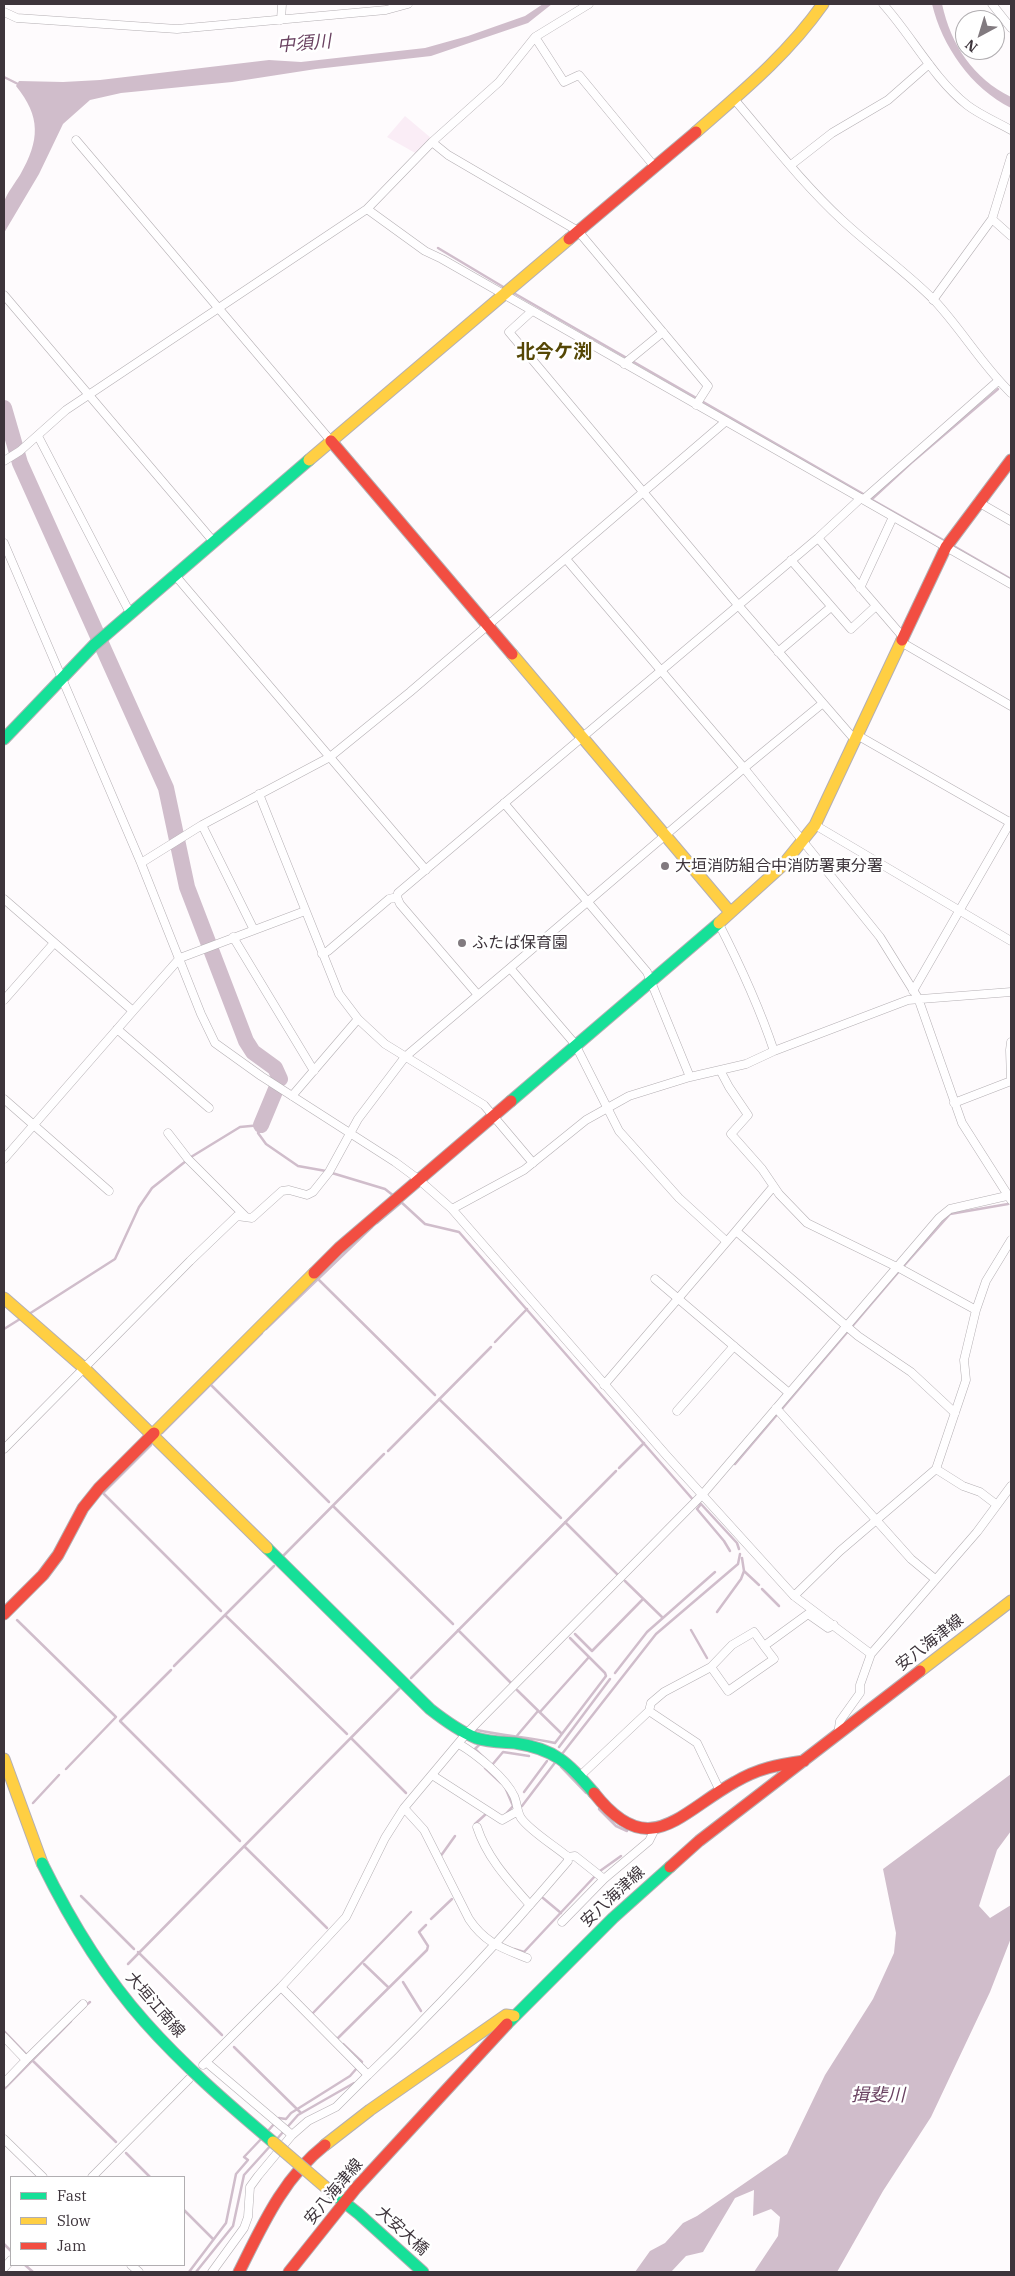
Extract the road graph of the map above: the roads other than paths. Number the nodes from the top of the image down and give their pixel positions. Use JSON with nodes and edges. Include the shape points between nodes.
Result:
{"nodes":[{"id":1,"x":282,"y":4,"type":"edge"},
{"id":2,"x":408,"y":4,"type":"edge"},
{"id":3,"x":589,"y":4,"type":"edge"},
{"id":4,"x":823,"y":4,"type":"edge"},
{"id":5,"x":883,"y":4,"type":"edge"},
{"id":6,"x":992,"y":4,"type":"edge"},
{"id":7,"x":385,"y":7,"type":"edge"},
{"id":8,"x":4,"y":12,"type":"edge"},
{"id":9,"x":281,"y":20,"type":"junction"},
{"id":10,"x":1011,"y":26,"type":"edge"},
{"id":11,"x":535,"y":37,"type":"junction"},
{"id":12,"x":929,"y":64,"type":"junction"},
{"id":13,"x":734,"y":99,"type":"junction"},
{"id":14,"x":1011,"y":130,"type":"edge"},
{"id":15,"x":76,"y":140,"type":"dead end"},
{"id":16,"x":432,"y":142,"type":"junction"},
{"id":17,"x":1011,"y":157,"type":"edge"},
{"id":18,"x":791,"y":165,"type":"junction"},
{"id":19,"x":654,"y":166,"type":"junction"},
{"id":20,"x":367,"y":208,"type":"junction"},
{"id":21,"x":992,"y":219,"type":"junction"},
{"id":22,"x":578,"y":231,"type":"junction"},
{"id":23,"x":1011,"y":236,"type":"edge"},
{"id":24,"x":4,"y":295,"type":"edge"},
{"id":25,"x":503,"y":295,"type":"junction"},
{"id":26,"x":933,"y":300,"type":"junction"},
{"id":27,"x":219,"y":309,"type":"junction"},
{"id":28,"x":532,"y":311,"type":"junction"},
{"id":29,"x":663,"y":332,"type":"junction"},
{"id":30,"x":624,"y":364,"type":"junction"},
{"id":31,"x":998,"y":381,"type":"junction"},
{"id":32,"x":1011,"y":393,"type":"edge"},
{"id":33,"x":88,"y":395,"type":"junction"},
{"id":34,"x":696,"y":405,"type":"junction"},
{"id":35,"x":725,"y":422,"type":"junction"},
{"id":36,"x":38,"y":436,"type":"junction"},
{"id":37,"x":331,"y":441,"type":"junction"},
{"id":38,"x":6,"y":460,"type":"edge"},
{"id":39,"x":1011,"y":460,"type":"edge"},
{"id":40,"x":644,"y":492,"type":"junction"},
{"id":41,"x":862,"y":498,"type":"junction"},
{"id":42,"x":978,"y":502,"type":"junction"},
{"id":43,"x":893,"y":517,"type":"junction"},
{"id":44,"x":1011,"y":520,"type":"edge"},
{"id":45,"x":818,"y":538,"type":"junction"},
{"id":46,"x":212,"y":541,"type":"junction"},
{"id":47,"x":4,"y":543,"type":"edge"},
{"id":48,"x":946,"y":547,"type":"junction"},
{"id":49,"x":566,"y":559,"type":"junction"},
{"id":50,"x":791,"y":560,"type":"junction"},
{"id":51,"x":174,"y":574,"type":"junction"},
{"id":52,"x":1011,"y":584,"type":"edge"},
{"id":53,"x":860,"y":588,"type":"junction"},
{"id":54,"x":738,"y":605,"type":"junction"},
{"id":55,"x":876,"y":606,"type":"junction"},
{"id":56,"x":831,"y":607,"type":"junction"},
{"id":57,"x":130,"y":613,"type":"junction"},
{"id":58,"x":486,"y":625,"type":"junction"},
{"id":59,"x":902,"y":640,"type":"junction"},
{"id":60,"x":778,"y":652,"type":"junction"},
{"id":61,"x":660,"y":670,"type":"junction"},
{"id":62,"x":62,"y":677,"type":"junction"},
{"id":63,"x":823,"y":703,"type":"junction"},
{"id":64,"x":1011,"y":706,"type":"edge"},
{"id":65,"x":581,"y":737,"type":"junction"},
{"id":66,"x":856,"y":738,"type":"junction"},
{"id":67,"x":4,"y":739,"type":"edge"},
{"id":68,"x":330,"y":757,"type":"junction"},
{"id":69,"x":744,"y":768,"type":"junction"},
{"id":70,"x":259,"y":794,"type":"junction"},
{"id":71,"x":504,"y":803,"type":"junction"},
{"id":72,"x":1011,"y":822,"type":"edge"},
{"id":73,"x":202,"y":825,"type":"junction"},
{"id":74,"x":815,"y":825,"type":"junction"},
{"id":75,"x":665,"y":836,"type":"junction"},
{"id":76,"x":804,"y":840,"type":"junction"},
{"id":77,"x":141,"y":863,"type":"junction"},
{"id":78,"x":426,"y":870,"type":"junction"},
{"id":79,"x":397,"y":897,"type":"junction"},
{"id":80,"x":4,"y":899,"type":"edge"},
{"id":81,"x":588,"y":902,"type":"junction"},
{"id":82,"x":305,"y":911,"type":"junction"},
{"id":83,"x":960,"y":911,"type":"junction"},
{"id":84,"x":730,"y":912,"type":"junction"},
{"id":85,"x":718,"y":922,"type":"junction"},
{"id":86,"x":254,"y":930,"type":"junction"},
{"id":87,"x":233,"y":937,"type":"junction"},
{"id":88,"x":1011,"y":941,"type":"edge"},
{"id":89,"x":54,"y":943,"type":"junction"},
{"id":90,"x":322,"y":954,"type":"junction"},
{"id":91,"x":180,"y":958,"type":"junction"},
{"id":92,"x":510,"y":968,"type":"junction"},
{"id":93,"x":650,"y":981,"type":"junction"},
{"id":94,"x":913,"y":991,"type":"junction"},
{"id":95,"x":1011,"y":992,"type":"edge"},
{"id":96,"x":478,"y":995,"type":"junction"},
{"id":97,"x":918,"y":998,"type":"junction"},
{"id":98,"x":4,"y":1000,"type":"edge"},
{"id":99,"x":133,"y":1011,"type":"junction"},
{"id":100,"x":358,"y":1019,"type":"junction"},
{"id":101,"x":117,"y":1029,"type":"junction"},
{"id":102,"x":1011,"y":1042,"type":"edge"},
{"id":103,"x":574,"y":1044,"type":"junction"},
{"id":104,"x":774,"y":1051,"type":"junction"},
{"id":105,"x":405,"y":1057,"type":"junction"},
{"id":106,"x":720,"y":1070,"type":"junction"},
{"id":107,"x":314,"y":1071,"type":"junction"},
{"id":108,"x":690,"y":1077,"type":"junction"},
{"id":109,"x":1011,"y":1081,"type":"edge"},
{"id":110,"x":292,"y":1096,"type":"junction"},
{"id":111,"x":4,"y":1099,"type":"edge"},
{"id":112,"x":954,"y":1103,"type":"junction"},
{"id":113,"x":209,"y":1108,"type":"dead end"},
{"id":114,"x":607,"y":1108,"type":"junction"},
{"id":115,"x":493,"y":1114,"type":"junction"},
{"id":116,"x":33,"y":1125,"type":"junction"},
{"id":117,"x":168,"y":1133,"type":"dead end"},
{"id":118,"x":349,"y":1133,"type":"junction"},
{"id":119,"x":4,"y":1159,"type":"edge"},
{"id":120,"x":533,"y":1163,"type":"junction"},
{"id":121,"x":418,"y":1179,"type":"junction"},
{"id":122,"x":774,"y":1186,"type":"junction"},
{"id":123,"x":109,"y":1191,"type":"dead end"},
{"id":124,"x":1010,"y":1197,"type":"edge"},
{"id":125,"x":452,"y":1209,"type":"junction"},
{"id":126,"x":247,"y":1218,"type":"junction"},
{"id":127,"x":736,"y":1231,"type":"junction"},
{"id":128,"x":1011,"y":1240,"type":"edge"},
{"id":129,"x":726,"y":1241,"type":"junction"},
{"id":130,"x":897,"y":1267,"type":"junction"},
{"id":131,"x":655,"y":1279,"type":"dead end"},
{"id":132,"x":4,"y":1298,"type":"edge"},
{"id":133,"x":677,"y":1298,"type":"junction"},
{"id":134,"x":976,"y":1310,"type":"junction"},
{"id":135,"x":846,"y":1326,"type":"junction"},
{"id":136,"x":734,"y":1346,"type":"junction"},
{"id":137,"x":84,"y":1368,"type":"junction"},
{"id":138,"x":604,"y":1385,"type":"junction"},
{"id":139,"x":789,"y":1393,"type":"junction"},
{"id":140,"x":776,"y":1408,"type":"junction"},
{"id":141,"x":677,"y":1411,"type":"dead end"},
{"id":142,"x":954,"y":1413,"type":"junction"},
{"id":143,"x":153,"y":1435,"type":"junction"},
{"id":144,"x":4,"y":1449,"type":"edge"},
{"id":145,"x":936,"y":1469,"type":"junction"},
{"id":146,"x":1011,"y":1486,"type":"edge"},
{"id":147,"x":702,"y":1495,"type":"junction"},
{"id":148,"x":997,"y":1505,"type":"junction"},
{"id":149,"x":876,"y":1520,"type":"junction"},
{"id":150,"x":935,"y":1579,"type":"junction"},
{"id":151,"x":794,"y":1596,"type":"junction"},
{"id":152,"x":1011,"y":1601,"type":"edge"},
{"id":153,"x":4,"y":1614,"type":"edge"},
{"id":154,"x":834,"y":1625,"type":"junction"},
{"id":155,"x":764,"y":1646,"type":"junction"},
{"id":156,"x":871,"y":1654,"type":"junction"},
{"id":157,"x":711,"y":1667,"type":"junction"},
{"id":158,"x":649,"y":1711,"type":"junction"},
{"id":159,"x":466,"y":1734,"type":"junction"},
{"id":160,"x":838,"y":1736,"type":"junction"},
{"id":161,"x":458,"y":1744,"type":"junction"},
{"id":162,"x":4,"y":1759,"type":"edge"},
{"id":163,"x":804,"y":1761,"type":"junction"},
{"id":164,"x":432,"y":1775,"type":"junction"},
{"id":165,"x":580,"y":1776,"type":"junction"},
{"id":166,"x":720,"y":1791,"type":"junction"},
{"id":167,"x":404,"y":1808,"type":"junction"},
{"id":168,"x":518,"y":1811,"type":"junction"},
{"id":169,"x":477,"y":1827,"type":"dead end"},
{"id":170,"x":655,"y":1829,"type":"junction"},
{"id":171,"x":568,"y":1857,"type":"junction"},
{"id":172,"x":604,"y":1879,"type":"junction"},
{"id":173,"x":530,"y":1905,"type":"junction"},
{"id":174,"x":562,"y":1922,"type":"dead end"},
{"id":175,"x":494,"y":1945,"type":"junction"},
{"id":176,"x":527,"y":1958,"type":"dead end"},
{"id":177,"x":281,"y":1987,"type":"junction"},
{"id":178,"x":83,"y":2004,"type":"dead end"},
{"id":179,"x":514,"y":2016,"type":"junction"},
{"id":180,"x":4,"y":2037,"type":"edge"},
{"id":181,"x":26,"y":2060,"type":"junction"},
{"id":182,"x":368,"y":2075,"type":"junction"},
{"id":183,"x":189,"y":2079,"type":"dead end"},
{"id":184,"x":4,"y":2083,"type":"edge"},
{"id":185,"x":292,"y":2135,"type":"junction"},
{"id":186,"x":4,"y":2139,"type":"edge"},
{"id":187,"x":42,"y":2176,"type":"edge"},
{"id":188,"x":93,"y":2176,"type":"edge"},
{"id":189,"x":344,"y":2203,"type":"junction"},
{"id":190,"x":359,"y":2214,"type":"joint"},
{"id":191,"x":212,"y":2272,"type":"edge"},
{"id":192,"x":239,"y":2272,"type":"edge"},
{"id":193,"x":289,"y":2272,"type":"edge"},
{"id":194,"x":423,"y":2272,"type":"edge"}],
"edges":[{"from":1,"to":9,"type":"street"},
{"from":2,"to":7,"type":"street"},
{"from":3,"to":11,"type":"street"},
{"from":4,"to":13,"type":"street","via":[[796,41]]},
{"from":5,"to":12,"type":"street"},
{"from":6,"to":10,"type":"street"},
{"from":7,"to":9,"type":"street"},
{"from":8,"to":9,"type":"street","via":[[17,18],[177,29]]},
{"from":11,"to":16,"type":"street","via":[[498,82]]},
{"from":11,"to":19,"type":"street","via":[[564,82],[579,75]]},
{"from":12,"to":14,"type":"street","via":[[968,106]]},
{"from":12,"to":18,"type":"street","via":[[888,100],[832,134]]},
{"from":13,"to":18,"type":"street"},
{"from":13,"to":19,"type":"street"},
{"from":15,"to":27,"type":"street"},
{"from":16,"to":20,"type":"street"},
{"from":16,"to":22,"type":"street","via":[[448,155]]},
{"from":17,"to":21,"type":"street"},
{"from":18,"to":26,"type":"street","via":[[842,220]]},
{"from":19,"to":22,"type":"street"},
{"from":20,"to":25,"type":"street","via":[[425,251]]},
{"from":20,"to":27,"type":"street"},
{"from":21,"to":23,"type":"street"},
{"from":21,"to":26,"type":"street"},
{"from":22,"to":25,"type":"street"},
{"from":22,"to":29,"type":"street"},
{"from":24,"to":33,"type":"street"},
{"from":25,"to":28,"type":"street"},
{"from":25,"to":37,"type":"street"},
{"from":26,"to":31,"type":"street"},
{"from":27,"to":33,"type":"street"},
{"from":27,"to":37,"type":"street"},
{"from":28,"to":30,"type":"street"},
{"from":28,"to":40,"type":"street","via":[[509,332]]},
{"from":29,"to":30,"type":"street"},
{"from":29,"to":34,"type":"street","via":[[708,386]]},
{"from":30,"to":34,"type":"street"},
{"from":31,"to":32,"type":"street"},
{"from":31,"to":41,"type":"street"},
{"from":33,"to":36,"type":"street","via":[[53,420]]},
{"from":33,"to":46,"type":"street"},
{"from":34,"to":35,"type":"street"},
{"from":35,"to":40,"type":"street"},
{"from":35,"to":41,"type":"street"},
{"from":36,"to":38,"type":"street"},
{"from":36,"to":57,"type":"street"},
{"from":37,"to":46,"type":"street"},
{"from":37,"to":58,"type":"street"},
{"from":39,"to":42,"type":"street"},
{"from":40,"to":49,"type":"street"},
{"from":40,"to":54,"type":"street"},
{"from":41,"to":43,"type":"street"},
{"from":41,"to":45,"type":"street"},
{"from":42,"to":44,"type":"street"},
{"from":42,"to":48,"type":"street"},
{"from":43,"to":48,"type":"street"},
{"from":43,"to":53,"type":"street"},
{"from":45,"to":50,"type":"street"},
{"from":45,"to":53,"type":"street"},
{"from":46,"to":51,"type":"street"},
{"from":47,"to":62,"type":"street"},
{"from":48,"to":52,"type":"street"},
{"from":48,"to":59,"type":"street"},
{"from":49,"to":58,"type":"street"},
{"from":49,"to":61,"type":"street"},
{"from":50,"to":54,"type":"street"},
{"from":50,"to":56,"type":"street"},
{"from":51,"to":57,"type":"street"},
{"from":51,"to":68,"type":"street"},
{"from":53,"to":55,"type":"street"},
{"from":54,"to":60,"type":"street"},
{"from":54,"to":61,"type":"street"},
{"from":55,"to":56,"type":"street","via":[[851,629]]},
{"from":55,"to":59,"type":"street"},
{"from":56,"to":60,"type":"street"},
{"from":57,"to":62,"type":"street"},
{"from":58,"to":65,"type":"street"},
{"from":58,"to":68,"type":"street"},
{"from":59,"to":64,"type":"street"},
{"from":59,"to":66,"type":"street"},
{"from":60,"to":63,"type":"street"},
{"from":61,"to":65,"type":"street"},
{"from":61,"to":69,"type":"street"},
{"from":62,"to":67,"type":"street"},
{"from":62,"to":77,"type":"street"},
{"from":63,"to":66,"type":"street"},
{"from":63,"to":69,"type":"street"},
{"from":65,"to":71,"type":"street"},
{"from":65,"to":75,"type":"street"},
{"from":66,"to":72,"type":"street"},
{"from":66,"to":74,"type":"street"},
{"from":68,"to":70,"type":"street"},
{"from":68,"to":78,"type":"street"},
{"from":69,"to":75,"type":"street"},
{"from":69,"to":76,"type":"street"},
{"from":70,"to":73,"type":"street"},
{"from":70,"to":82,"type":"street"},
{"from":71,"to":78,"type":"street"},
{"from":71,"to":81,"type":"street"},
{"from":72,"to":83,"type":"street"},
{"from":73,"to":77,"type":"street"},
{"from":73,"to":86,"type":"street"},
{"from":74,"to":76,"type":"street"},
{"from":74,"to":83,"type":"street"},
{"from":75,"to":81,"type":"street"},
{"from":75,"to":84,"type":"street"},
{"from":76,"to":84,"type":"street","via":[[782,866]]},
{"from":76,"to":94,"type":"street","via":[[880,937]]},
{"from":77,"to":91,"type":"street"},
{"from":78,"to":79,"type":"street"},
{"from":79,"to":90,"type":"street","via":[[389,899]]},
{"from":79,"to":96,"type":"street"},
{"from":80,"to":89,"type":"street"},
{"from":81,"to":92,"type":"street"},
{"from":81,"to":93,"type":"street","via":[[647,972]]},
{"from":82,"to":86,"type":"street"},
{"from":82,"to":90,"type":"street"},
{"from":83,"to":88,"type":"street"},
{"from":83,"to":94,"type":"street"},
{"from":84,"to":85,"type":"street"},
{"from":85,"to":93,"type":"street"},
{"from":85,"to":104,"type":"street","via":[[751,987]]},
{"from":86,"to":87,"type":"street"},
{"from":87,"to":91,"type":"street"},
{"from":87,"to":107,"type":"street"},
{"from":89,"to":98,"type":"street"},
{"from":89,"to":99,"type":"street"},
{"from":90,"to":100,"type":"street","via":[[339,994]]},
{"from":91,"to":99,"type":"street"},
{"from":91,"to":110,"type":"street","via":[[201,1014],[216,1043]]},
{"from":92,"to":96,"type":"street"},
{"from":92,"to":103,"type":"street"},
{"from":93,"to":103,"type":"street"},
{"from":93,"to":108,"type":"street"},
{"from":94,"to":97,"type":"street"},
{"from":95,"to":97,"type":"street"},
{"from":96,"to":105,"type":"street"},
{"from":97,"to":104,"type":"street"},
{"from":97,"to":112,"type":"street"},
{"from":99,"to":101,"type":"street"},
{"from":100,"to":105,"type":"street"},
{"from":100,"to":107,"type":"street"},
{"from":101,"to":113,"type":"street"},
{"from":101,"to":116,"type":"street"},
{"from":102,"to":109,"type":"street"},
{"from":103,"to":114,"type":"street"},
{"from":103,"to":115,"type":"street"},
{"from":104,"to":106,"type":"street","via":[[746,1064]]},
{"from":105,"to":115,"type":"street","via":[[484,1105]]},
{"from":105,"to":118,"type":"street"},
{"from":106,"to":108,"type":"street"},
{"from":106,"to":122,"type":"street","via":[[748,1115],[731,1134]]},
{"from":107,"to":110,"type":"street"},
{"from":108,"to":114,"type":"street","via":[[629,1096]]},
{"from":109,"to":112,"type":"street"},
{"from":110,"to":118,"type":"street"},
{"from":111,"to":116,"type":"street"},
{"from":112,"to":124,"type":"street","via":[[962,1123]]},
{"from":114,"to":120,"type":"street","via":[[586,1120]]},
{"from":114,"to":129,"type":"street","via":[[619,1131],[664,1183]]},
{"from":115,"to":120,"type":"street"},
{"from":115,"to":121,"type":"street"},
{"from":116,"to":119,"type":"street"},
{"from":116,"to":123,"type":"street"},
{"from":117,"to":126,"type":"street","via":[[188,1159]]},
{"from":118,"to":121,"type":"street"},
{"from":118,"to":126,"type":"street","via":[[329,1172],[313,1192],[307,1195],[282,1191],[252,1218]]},
{"from":120,"to":125,"type":"street"},
{"from":121,"to":125,"type":"street"},
{"from":121,"to":143,"type":"street","via":[[339,1248]]},
{"from":122,"to":127,"type":"street"},
{"from":122,"to":130,"type":"street","via":[[807,1223]]},
{"from":124,"to":130,"type":"street","via":[[950,1209]]},
{"from":125,"to":138,"type":"street"},
{"from":126,"to":137,"type":"street","via":[[237,1216]]},
{"from":127,"to":129,"type":"street"},
{"from":127,"to":135,"type":"street"},
{"from":128,"to":134,"type":"street","via":[[986,1281]]},
{"from":129,"to":133,"type":"street"},
{"from":130,"to":134,"type":"street"},
{"from":130,"to":135,"type":"street"},
{"from":131,"to":133,"type":"street"},
{"from":132,"to":137,"type":"street"},
{"from":133,"to":136,"type":"street"},
{"from":133,"to":138,"type":"street"},
{"from":134,"to":142,"type":"street","via":[[964,1360],[966,1380]]},
{"from":135,"to":139,"type":"street"},
{"from":135,"to":142,"type":"street","via":[[911,1372]]},
{"from":136,"to":139,"type":"street"},
{"from":136,"to":141,"type":"street"},
{"from":137,"to":143,"type":"street"},
{"from":137,"to":144,"type":"street"},
{"from":138,"to":147,"type":"street"},
{"from":139,"to":140,"type":"street"},
{"from":140,"to":147,"type":"street"},
{"from":140,"to":149,"type":"street"},
{"from":142,"to":145,"type":"street"},
{"from":143,"to":153,"type":"street","via":[[99,1488],[83,1508],[44,1575]]},
{"from":143,"to":159,"type":"street","via":[[430,1710]]},
{"from":145,"to":148,"type":"street","via":[[963,1486],[980,1492]]},
{"from":145,"to":149,"type":"street"},
{"from":146,"to":148,"type":"street"},
{"from":147,"to":151,"type":"street"},
{"from":147,"to":159,"type":"street"},
{"from":148,"to":150,"type":"street"},
{"from":149,"to":150,"type":"street","via":[[911,1559]]},
{"from":149,"to":151,"type":"street"},
{"from":150,"to":156,"type":"street"},
{"from":151,"to":154,"type":"street"},
{"from":152,"to":160,"type":"street","name":"安八海津線"},
{"from":154,"to":155,"type":"street","via":[[828,1628],[808,1614]]},
{"from":154,"to":156,"type":"street"},
{"from":155,"to":157,"type":"street","via":[[754,1632],[732,1645]]},
{"from":155,"to":157,"type":"street","via":[[774,1659],[728,1691]]},
{"from":156,"to":160,"type":"street","via":[[860,1693],[840,1721]]},
{"from":157,"to":158,"type":"street","via":[[664,1692],[651,1703]]},
{"from":158,"to":165,"type":"street"},
{"from":158,"to":166,"type":"street","via":[[698,1743]]},
{"from":159,"to":161,"type":"street"},
{"from":159,"to":165,"type":"street","via":[[553,1753],[568,1762]]},
{"from":160,"to":163,"type":"street","name":"安八海津線"},
{"from":161,"to":164,"type":"street"},
{"from":161,"to":168,"type":"street","via":[[472,1752],[500,1778],[514,1794]]},
{"from":162,"to":189,"type":"street","name":"大垣江南線","bridge":true,"via":[[42,1864],[85,1943],[145,2021],[200,2077]]},
{"from":163,"to":166,"type":"street","via":[[764,1768]]},
{"from":163,"to":179,"type":"street","name":"安八海津線","via":[[699,1841],[613,1918]]},
{"from":164,"to":167,"type":"street"},
{"from":164,"to":168,"type":"street","via":[[502,1820]]},
{"from":165,"to":170,"type":"street","via":[[621,1822]]},
{"from":166,"to":170,"type":"street","via":[[674,1822]]},
{"from":167,"to":175,"type":"street","via":[[424,1830],[478,1933]]},
{"from":167,"to":177,"type":"street","via":[[385,1838],[346,1917]]},
{"from":168,"to":171,"type":"street","via":[[529,1826]]},
{"from":169,"to":173,"type":"street","via":[[483,1845]]},
{"from":170,"to":172,"type":"street","via":[[649,1842]]},
{"from":171,"to":172,"type":"street","via":[[575,1856]]},
{"from":171,"to":173,"type":"street"},
{"from":172,"to":174,"type":"street"},
{"from":173,"to":175,"type":"street"},
{"from":175,"to":176,"type":"street"},
{"from":175,"to":182,"type":"street"},
{"from":177,"to":182,"type":"street"},
{"from":177,"to":185,"type":"street","via":[[204,2064]]},
{"from":178,"to":181,"type":"street"},
{"from":179,"to":189,"type":"street","name":"安八海津線"},
{"from":179,"to":192,"type":"street","via":[[506,2014],[363,2114],[320,2149],[297,2172],[271,2208]]},
{"from":180,"to":181,"type":"street"},
{"from":181,"to":184,"type":"street"},
{"from":182,"to":185,"type":"street","via":[[336,2106],[308,2121]]},
{"from":183,"to":188,"type":"street"},
{"from":185,"to":191,"type":"street","via":[[250,2187],[248,2218],[244,2228]]},
{"from":186,"to":187,"type":"street"},
{"from":189,"to":190,"type":"street","name":"大垣江南線"},
{"from":189,"to":193,"type":"street","name":"安八海津線"},
{"from":190,"to":194,"type":"street","name":"大安大橋"}]}
